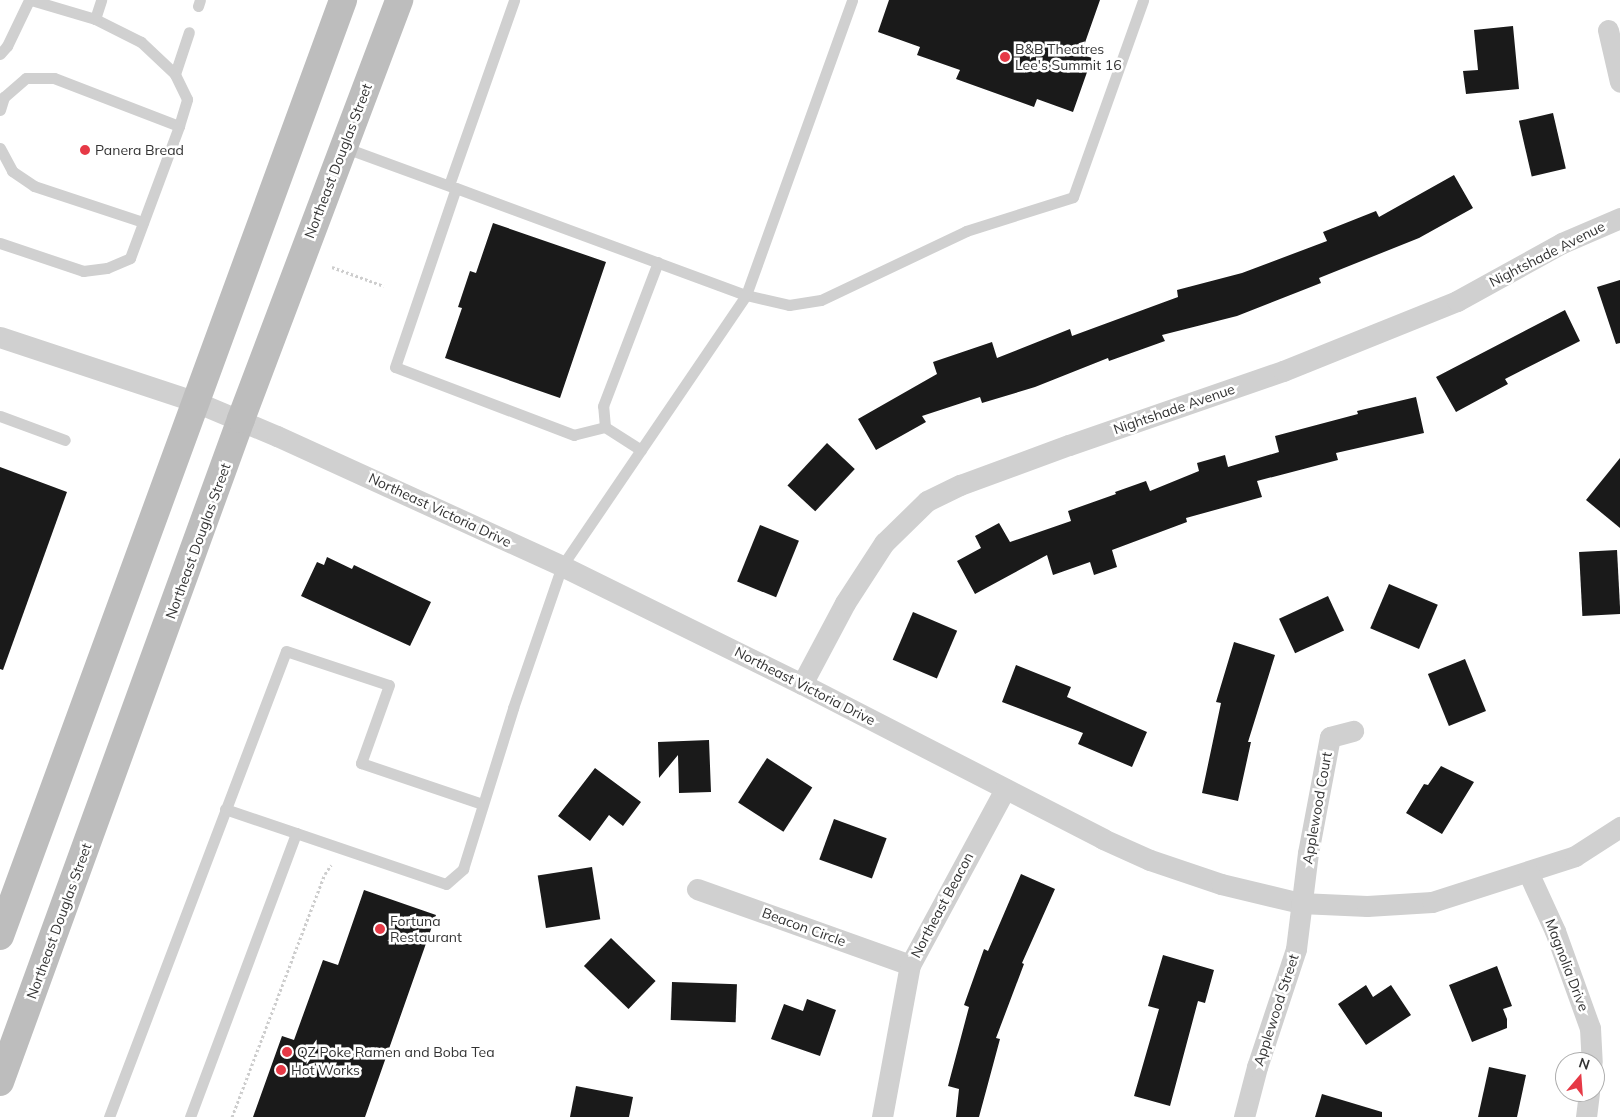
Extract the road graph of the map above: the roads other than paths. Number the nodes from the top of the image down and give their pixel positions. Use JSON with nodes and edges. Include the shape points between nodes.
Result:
{"nodes":[{"id":1,"x":30,"y":0,"type":"edge"},
{"id":2,"x":101,"y":0,"type":"edge"},
{"id":3,"x":342,"y":0,"type":"edge"},
{"id":4,"x":399,"y":0,"type":"edge"},
{"id":5,"x":514,"y":0,"type":"edge"},
{"id":6,"x":852,"y":0,"type":"edge"},
{"id":7,"x":1143,"y":0,"type":"edge"},
{"id":8,"x":95,"y":19,"type":"junction"},
{"id":9,"x":1608,"y":30,"type":"dead end"},
{"id":10,"x":189,"y":32,"type":"dead end"},
{"id":11,"x":0,"y":54,"type":"edge"},
{"id":12,"x":175,"y":74,"type":"junction"},
{"id":13,"x":1620,"y":82,"type":"edge"},
{"id":14,"x":0,"y":110,"type":"edge"},
{"id":15,"x":179,"y":126,"type":"junction"},
{"id":16,"x":343,"y":147,"type":"junction"},
{"id":17,"x":0,"y":148,"type":"edge"},
{"id":18,"x":452,"y":187,"type":"junction"},
{"id":19,"x":1620,"y":218,"type":"edge"},
{"id":20,"x":143,"y":222,"type":"junction"},
{"id":21,"x":0,"y":243,"type":"edge"},
{"id":22,"x":658,"y":262,"type":"junction"},
{"id":23,"x":746,"y":295,"type":"junction"},
{"id":24,"x":0,"y":337,"type":"edge"},
{"id":25,"x":196,"y":402,"type":"junction"},
{"id":26,"x":0,"y":416,"type":"edge"},
{"id":27,"x":241,"y":420,"type":"junction"},
{"id":28,"x":605,"y":427,"type":"junction"},
{"id":29,"x":64,"y":440,"type":"dead end"},
{"id":30,"x":641,"y":450,"type":"junction"},
{"id":31,"x":562,"y":566,"type":"junction"},
{"id":32,"x":802,"y":684,"type":"junction"},
{"id":33,"x":1354,"y":731,"type":"dead end"},
{"id":34,"x":1005,"y":789,"type":"junction"},
{"id":35,"x":482,"y":804,"type":"junction"},
{"id":36,"x":225,"y":808,"type":"junction"},
{"id":37,"x":1620,"y":828,"type":"edge"},
{"id":38,"x":296,"y":833,"type":"junction"},
{"id":39,"x":1528,"y":872,"type":"junction"},
{"id":40,"x":698,"y":889,"type":"dead end"},
{"id":41,"x":1300,"y":903,"type":"junction"},
{"id":42,"x":0,"y":936,"type":"edge"},
{"id":43,"x":910,"y":965,"type":"junction"},
{"id":44,"x":1591,"y":1052,"type":"edge"},
{"id":45,"x":0,"y":1082,"type":"edge"},
{"id":46,"x":1588,"y":1102,"type":"edge"},
{"id":47,"x":109,"y":1117,"type":"edge"},
{"id":48,"x":190,"y":1117,"type":"edge"},
{"id":49,"x":882,"y":1117,"type":"edge"},
{"id":50,"x":1244,"y":1117,"type":"edge"},
{"id":51,"x":1586,"y":1117,"type":"edge"}],
"edges":[{"from":1,"to":8,"type":"lane"},
{"from":1,"to":11,"type":"lane"},
{"from":2,"to":8,"type":"lane"},
{"from":3,"to":25,"type":"main road"},
{"from":4,"to":16,"type":"main road","name":"Northeast Douglas Street"},
{"from":5,"to":18,"type":"lane"},
{"from":6,"to":23,"type":"lane"},
{"from":7,"to":23,"type":"lane","via":[[1073,197],[966,231],[821,300],[788,305]]},
{"from":8,"to":12,"type":"lane","via":[[141,42]]},
{"from":9,"to":13,"type":"street"},
{"from":10,"to":12,"type":"lane"},
{"from":12,"to":15,"type":"lane","via":[[187,99]]},
{"from":14,"to":15,"type":"lane","via":[[4,98],[26,78],[54,78]]},
{"from":15,"to":20,"type":"lane"},
{"from":16,"to":18,"type":"lane"},
{"from":16,"to":27,"type":"main road","name":"Northeast Douglas Street"},
{"from":17,"to":20,"type":"lane","via":[[12,171],[34,186]]},
{"from":18,"to":22,"type":"lane"},
{"from":18,"to":28,"type":"lane","via":[[395,367],[574,435]]},
{"from":19,"to":32,"type":"street","name":"Nightshade Avenue","via":[[1562,243],[1457,301],[1283,371],[960,485],[927,502],[884,543],[846,603]]},
{"from":20,"to":21,"type":"lane","via":[[130,258],[107,268],[83,271]]},
{"from":22,"to":23,"type":"lane"},
{"from":22,"to":28,"type":"lane","via":[[604,406]]},
{"from":23,"to":30,"type":"lane"},
{"from":24,"to":25,"type":"street","name":"Northeast Victoria Drive"},
{"from":25,"to":27,"type":"street","name":"Northeast Victoria Drive"},
{"from":25,"to":42,"type":"main road"},
{"from":26,"to":29,"type":"lane"},
{"from":27,"to":31,"type":"street","name":"Northeast Victoria Drive"},
{"from":27,"to":45,"type":"main road","name":"Northeast Douglas Street"},
{"from":28,"to":30,"type":"lane"},
{"from":30,"to":31,"type":"lane"},
{"from":31,"to":32,"type":"street","name":"Northeast Victoria Drive"},
{"from":31,"to":35,"type":"lane"},
{"from":32,"to":34,"type":"street","name":"Northeast Victoria Drive"},
{"from":33,"to":41,"type":"street","name":"Applewood Court","via":[[1330,737]]},
{"from":34,"to":41,"type":"street","name":"Northeast Victoria Drive","via":[[1150,860],[1221,884]]},
{"from":34,"to":43,"type":"street","name":"Northeast Beacon"},
{"from":35,"to":36,"type":"lane","via":[[361,763],[389,685],[286,651]]},
{"from":35,"to":38,"type":"lane","via":[[463,869],[446,884]]},
{"from":36,"to":38,"type":"lane"},
{"from":36,"to":47,"type":"lane"},
{"from":37,"to":39,"type":"street","name":"Northeast Victoria Drive","via":[[1575,856]]},
{"from":38,"to":48,"type":"lane"},
{"from":39,"to":41,"type":"street","name":"Northeast Victoria Drive","via":[[1432,902],[1367,906]]},
{"from":39,"to":44,"type":"street","name":"Magnolia Drive","via":[[1555,930],[1590,1028]]},
{"from":40,"to":43,"type":"street","name":"Beacon Circle"},
{"from":41,"to":50,"type":"street","name":"Applewood Street","via":[[1296,949]]},
{"from":43,"to":49,"type":"street","name":"Northeast Beacon"},
{"from":46,"to":51,"type":"street"}]}
